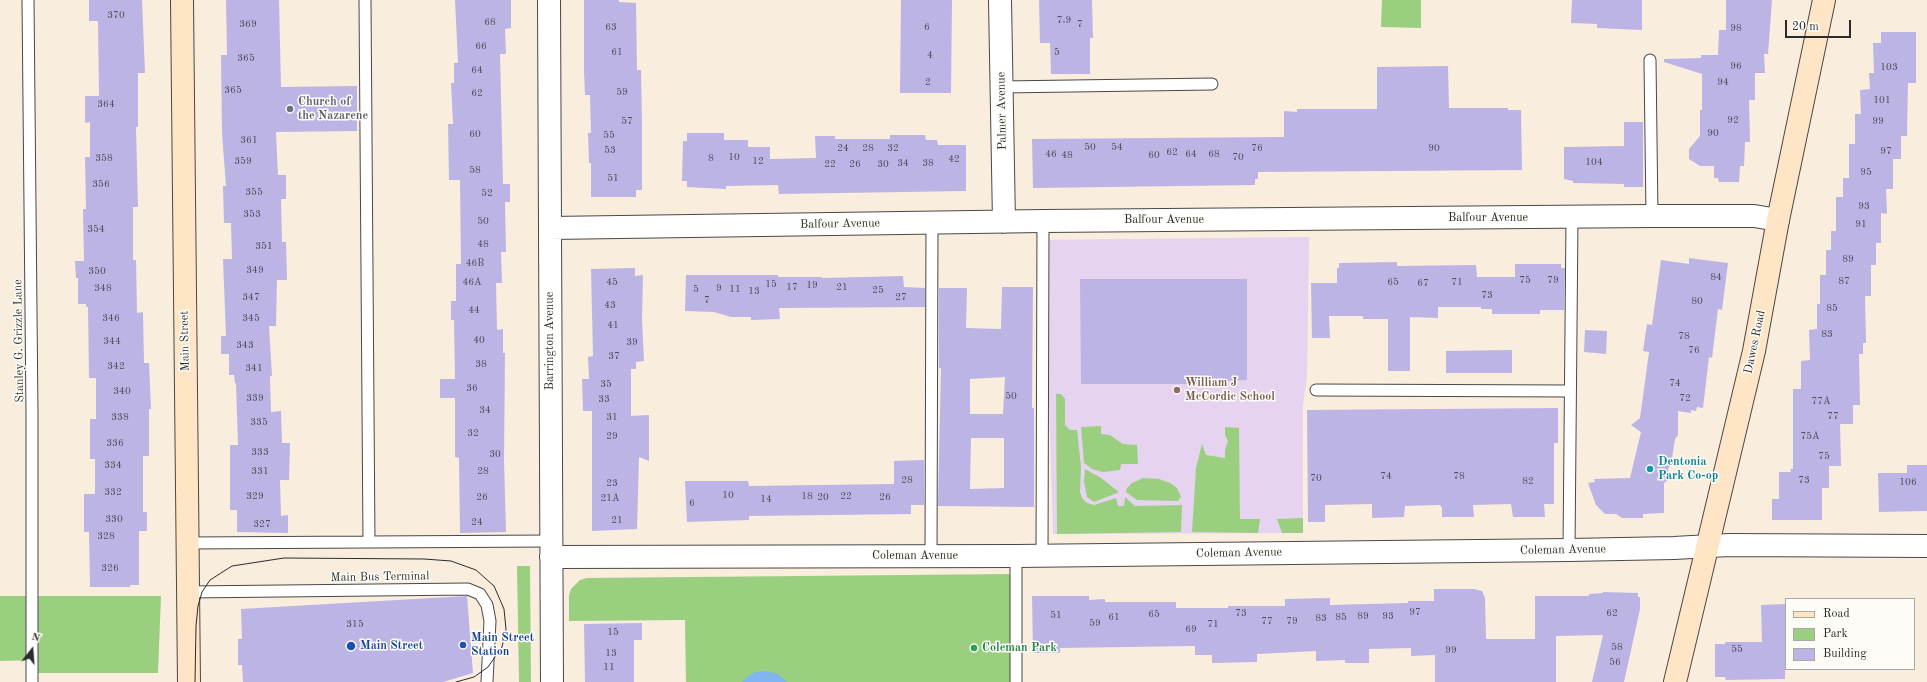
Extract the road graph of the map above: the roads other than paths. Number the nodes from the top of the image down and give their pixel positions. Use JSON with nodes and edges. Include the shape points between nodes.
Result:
{"nodes":[{"id":1,"x":28,"y":0,"type":"edge"},
{"id":2,"x":182,"y":0,"type":"edge"},
{"id":3,"x":365,"y":0,"type":"edge"},
{"id":4,"x":549,"y":0,"type":"edge"},
{"id":5,"x":1000,"y":0,"type":"edge"},
{"id":6,"x":1824,"y":0,"type":"edge"},
{"id":7,"x":1650,"y":60,"type":"dead end"},
{"id":8,"x":1212,"y":84,"type":"dead end"},
{"id":9,"x":1002,"y":87,"type":"junction"},
{"id":10,"x":1652,"y":216,"type":"junction"},
{"id":11,"x":1572,"y":217,"type":"junction"},
{"id":12,"x":1778,"y":220,"type":"junction"},
{"id":13,"x":1043,"y":221,"type":"junction"},
{"id":14,"x":932,"y":222,"type":"junction"},
{"id":15,"x":1004,"y":222,"type":"junction"},
{"id":16,"x":550,"y":228,"type":"junction"},
{"id":17,"x":1316,"y":390,"type":"dead end"},
{"id":18,"x":1570,"y":391,"type":"junction"},
{"id":19,"x":368,"y":542,"type":"junction"},
{"id":20,"x":187,"y":543,"type":"junction"},
{"id":21,"x":1706,"y":545,"type":"junction"},
{"id":22,"x":1927,"y":546,"type":"edge"},
{"id":23,"x":551,"y":549,"type":"junction"},
{"id":24,"x":1568,"y":550,"type":"junction"},
{"id":25,"x":1042,"y":555,"type":"junction"},
{"id":26,"x":931,"y":556,"type":"junction"},
{"id":27,"x":1016,"y":556,"type":"junction"},
{"id":28,"x":188,"y":592,"type":"junction"},
{"id":29,"x":32,"y":682,"type":"edge"},
{"id":30,"x":189,"y":682,"type":"edge"},
{"id":31,"x":487,"y":682,"type":"edge"},
{"id":32,"x":552,"y":682,"type":"edge"},
{"id":33,"x":1016,"y":682,"type":"edge"},
{"id":34,"x":1675,"y":682,"type":"edge"}],
"edges":[{"from":1,"to":29,"type":"lane","name":"Stanley G. Grizzle Lane"},
{"from":2,"to":20,"type":"street","name":"Main Street"},
{"from":3,"to":19,"type":"lane"},
{"from":4,"to":16,"type":"street","name":"Barrington Avenue"},
{"from":5,"to":9,"type":"street","name":"Palmer Avenue"},
{"from":6,"to":12,"type":"street","name":"Dawes Road"},
{"from":7,"to":10,"type":"lane"},
{"from":8,"to":9,"type":"lane"},
{"from":9,"to":15,"type":"street","name":"Palmer Avenue"},
{"from":10,"to":11,"type":"street","name":"Balfour Avenue"},
{"from":10,"to":12,"type":"street","name":"Balfour Avenue","via":[[1754,216]]},
{"from":11,"to":13,"type":"street","name":"Balfour Avenue"},
{"from":11,"to":18,"type":"lane"},
{"from":12,"to":21,"type":"street","name":"Dawes Road","via":[[1754,351]]},
{"from":13,"to":15,"type":"street","name":"Balfour Avenue"},
{"from":13,"to":25,"type":"lane"},
{"from":14,"to":15,"type":"street","name":"Balfour Avenue"},
{"from":14,"to":16,"type":"street","name":"Balfour Avenue"},
{"from":14,"to":26,"type":"lane"},
{"from":16,"to":23,"type":"street","name":"Barrington Avenue"},
{"from":17,"to":18,"type":"lane"},
{"from":18,"to":24,"type":"lane"},
{"from":19,"to":20,"type":"lane"},
{"from":19,"to":23,"type":"lane"},
{"from":20,"to":28,"type":"street","name":"Main Street"},
{"from":21,"to":22,"type":"street","name":"Coleman Avenue"},
{"from":21,"to":24,"type":"street","name":"Coleman Avenue"},
{"from":21,"to":34,"type":"street","name":"Dawes Road"},
{"from":23,"to":26,"type":"street","name":"Coleman Avenue"},
{"from":23,"to":32,"type":"street","name":"Barrington Avenue"},
{"from":24,"to":25,"type":"street","name":"Coleman Avenue"},
{"from":25,"to":27,"type":"street","name":"Coleman Avenue"},
{"from":26,"to":27,"type":"street","name":"Coleman Avenue"},
{"from":27,"to":33,"type":"lane"},
{"from":28,"to":30,"type":"street","name":"Main Street"},
{"from":28,"to":31,"type":"lane","name":"Main Bus Terminal","via":[[468,589],[480,594],[487,605],[490,621]]}]}
